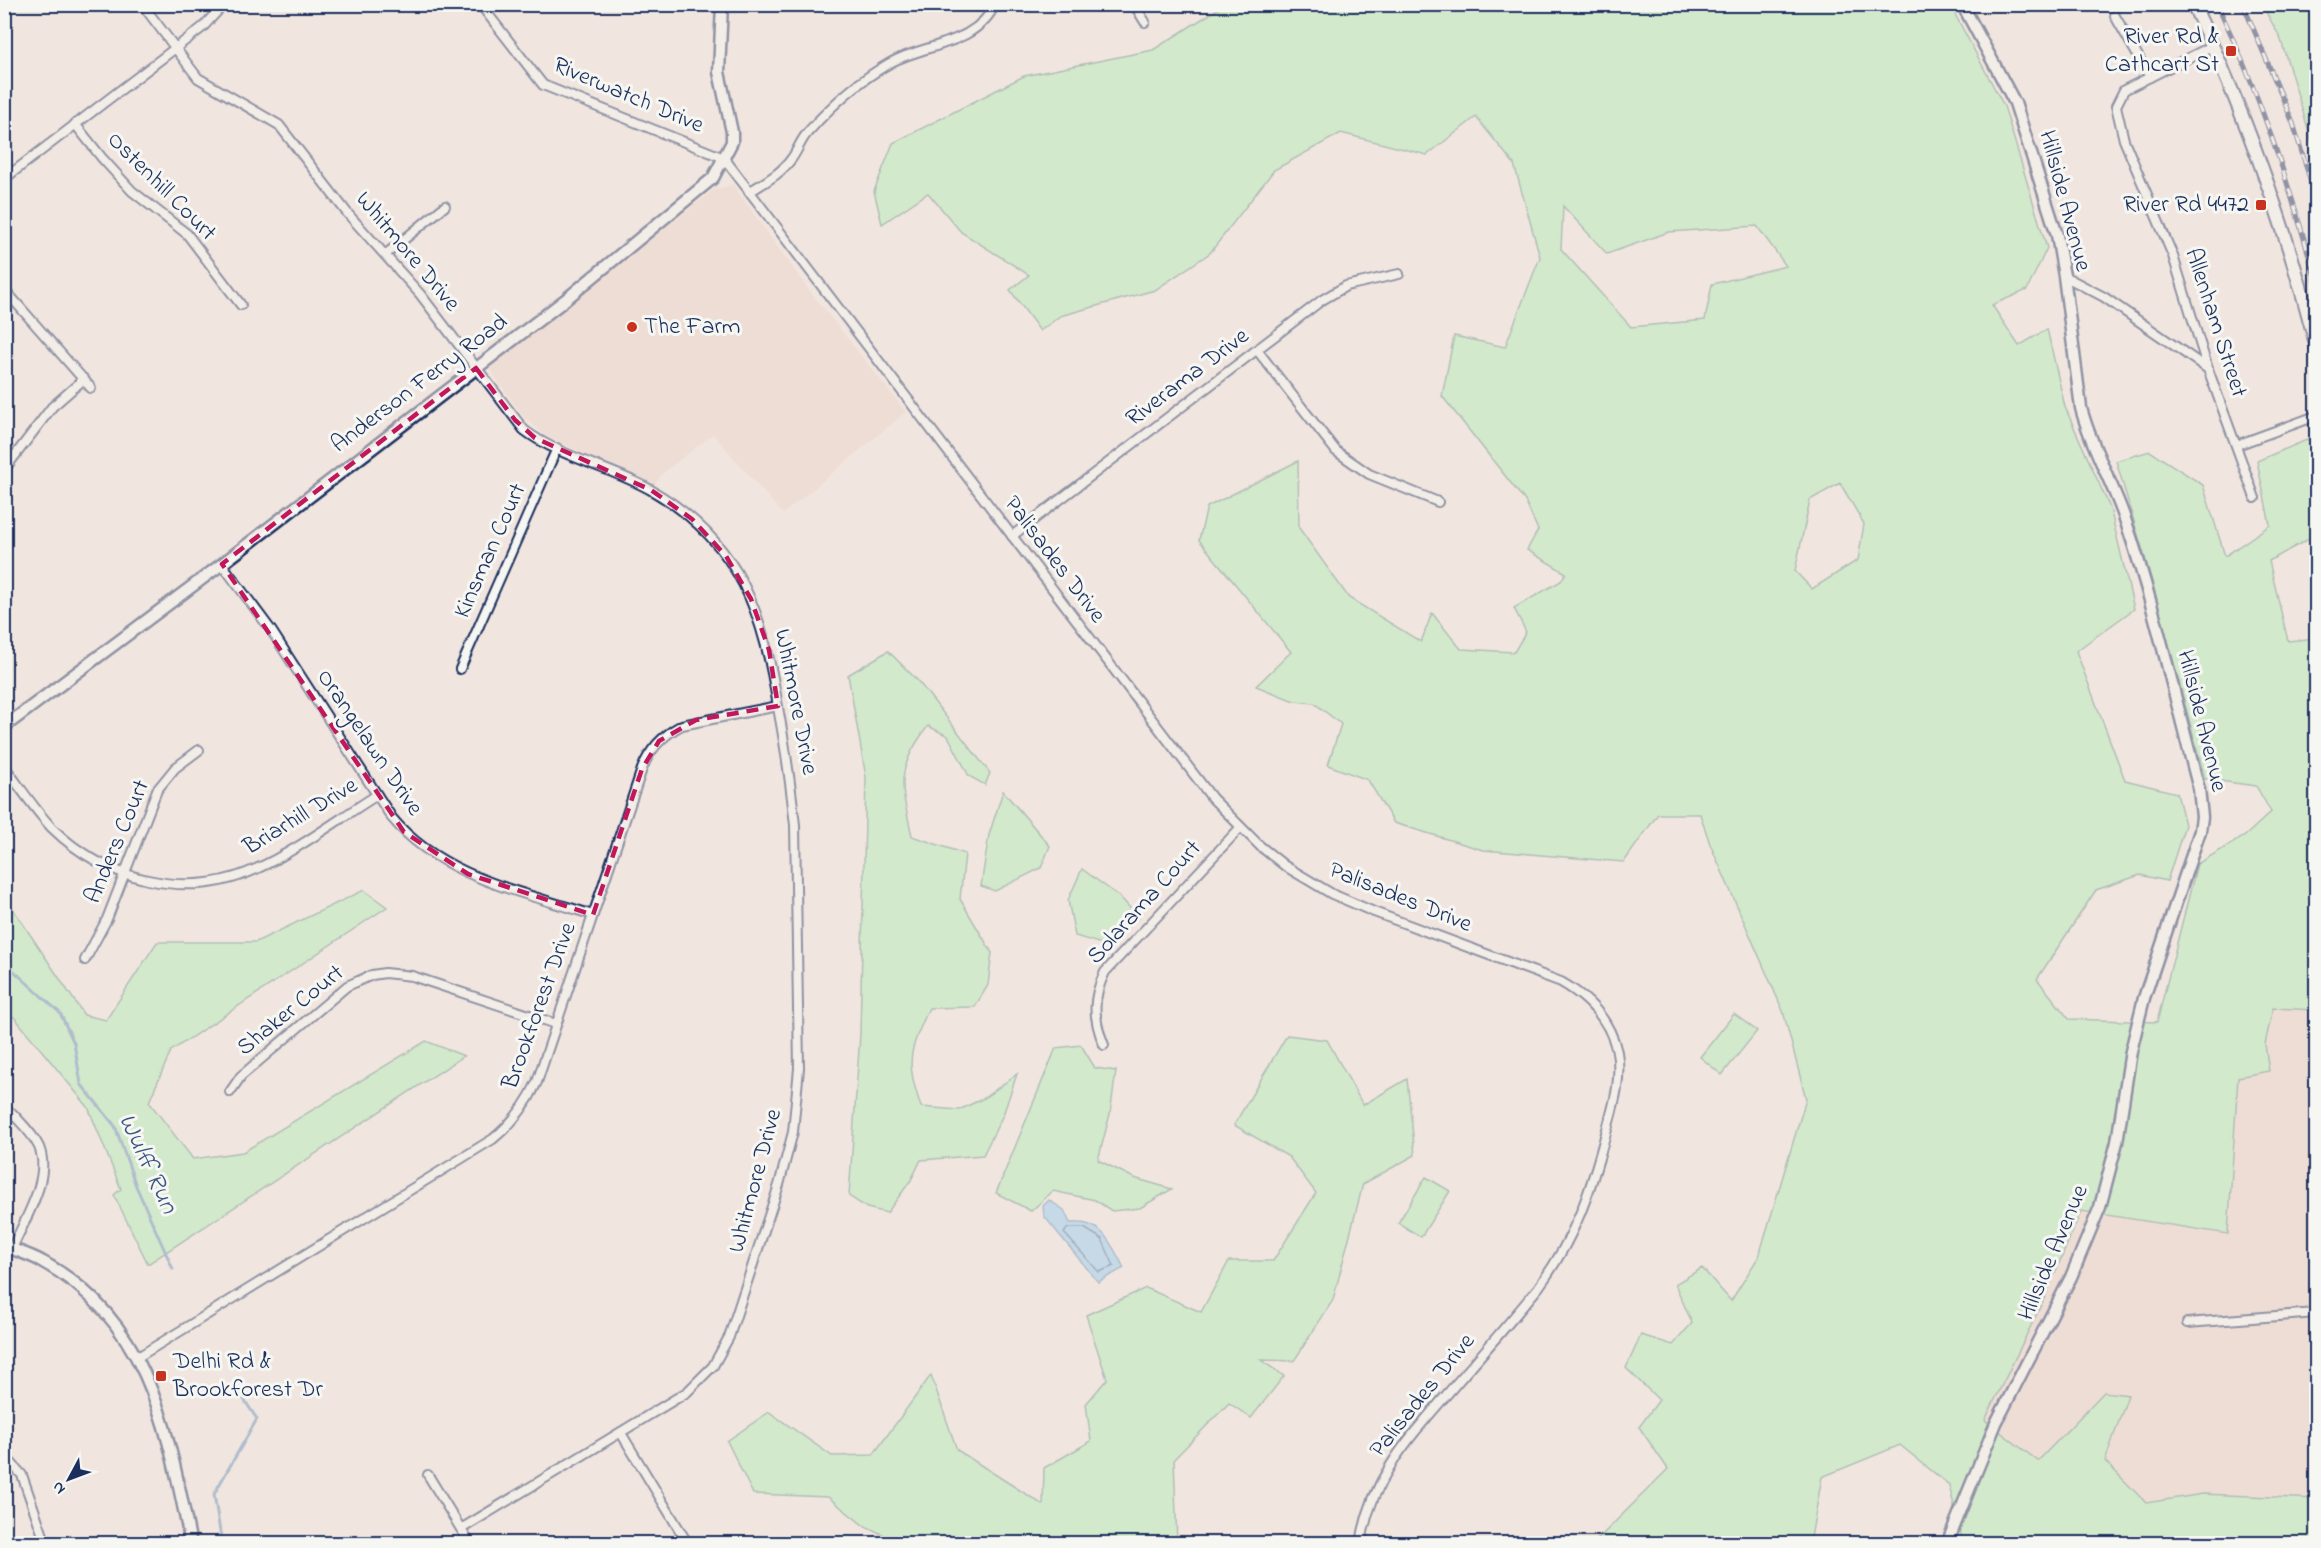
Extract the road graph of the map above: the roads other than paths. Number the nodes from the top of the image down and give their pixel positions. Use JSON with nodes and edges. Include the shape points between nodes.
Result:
{"nodes":[{"id":1,"x":142,"y":4,"type":"edge"},
{"id":2,"x":224,"y":4,"type":"edge"},
{"id":3,"x":480,"y":4,"type":"edge"},
{"id":4,"x":722,"y":4,"type":"edge"},
{"id":5,"x":995,"y":4,"type":"edge"},
{"id":6,"x":1134,"y":4,"type":"edge"},
{"id":7,"x":1962,"y":4,"type":"edge"},
{"id":8,"x":2193,"y":4,"type":"edge"},
{"id":9,"x":2115,"y":16,"type":"dead end"},
{"id":10,"x":1145,"y":22,"type":"dead end"},
{"id":11,"x":2212,"y":46,"type":"junction"},
{"id":12,"x":176,"y":48,"type":"junction"},
{"id":13,"x":2150,"y":77,"type":"junction"},
{"id":14,"x":75,"y":124,"type":"junction"},
{"id":15,"x":724,"y":158,"type":"junction"},
{"id":16,"x":4,"y":179,"type":"edge"},
{"id":17,"x":749,"y":192,"type":"junction"},
{"id":18,"x":446,"y":206,"type":"dead end"},
{"id":19,"x":385,"y":255,"type":"junction"},
{"id":20,"x":1399,"y":273,"type":"dead end"},
{"id":21,"x":2064,"y":276,"type":"junction"},
{"id":22,"x":6,"y":292,"type":"edge"},
{"id":23,"x":241,"y":305,"type":"dead end"},
{"id":24,"x":2316,"y":344,"type":"edge"},
{"id":25,"x":1257,"y":350,"type":"junction"},
{"id":26,"x":476,"y":368,"type":"junction"},
{"id":27,"x":2208,"y":369,"type":"junction"},
{"id":28,"x":84,"y":379,"type":"junction"},
{"id":29,"x":91,"y":387,"type":"dead end"},
{"id":30,"x":2316,"y":416,"type":"edge"},
{"id":31,"x":2237,"y":446,"type":"junction"},
{"id":32,"x":556,"y":448,"type":"junction"},
{"id":33,"x":4,"y":470,"type":"edge"},
{"id":34,"x":2255,"y":498,"type":"dead end"},
{"id":35,"x":1438,"y":502,"type":"dead end"},
{"id":36,"x":1012,"y":536,"type":"junction"},
{"id":37,"x":222,"y":564,"type":"junction"},
{"id":38,"x":460,"y":669,"type":"dead end"},
{"id":39,"x":778,"y":706,"type":"junction"},
{"id":40,"x":4,"y":727,"type":"edge"},
{"id":41,"x":199,"y":750,"type":"dead end"},
{"id":42,"x":4,"y":766,"type":"edge"},
{"id":43,"x":377,"y":795,"type":"junction"},
{"id":44,"x":1240,"y":828,"type":"junction"},
{"id":45,"x":124,"y":874,"type":"junction"},
{"id":46,"x":593,"y":915,"type":"junction"},
{"id":47,"x":85,"y":960,"type":"dead end"},
{"id":48,"x":556,"y":1024,"type":"junction"},
{"id":49,"x":1104,"y":1045,"type":"dead end"},
{"id":50,"x":230,"y":1092,"type":"dead end"},
{"id":51,"x":12,"y":1113,"type":"dead end"},
{"id":52,"x":8,"y":1247,"type":"edge"},
{"id":53,"x":2316,"y":1313,"type":"edge"},
{"id":54,"x":2187,"y":1323,"type":"dead end"},
{"id":55,"x":138,"y":1357,"type":"junction"},
{"id":56,"x":621,"y":1433,"type":"junction"},
{"id":57,"x":4,"y":1455,"type":"edge"},
{"id":58,"x":429,"y":1475,"type":"dead end"},
{"id":59,"x":461,"y":1529,"type":"junction"},
{"id":60,"x":46,"y":1544,"type":"edge"},
{"id":61,"x":190,"y":1544,"type":"edge"},
{"id":62,"x":470,"y":1544,"type":"edge"},
{"id":63,"x":688,"y":1544,"type":"edge"},
{"id":64,"x":1361,"y":1544,"type":"edge"},
{"id":65,"x":1947,"y":1544,"type":"edge"}],
"edges":[{"from":1,"to":12,"type":"street","name":"Whitmore Drive"},
{"from":2,"to":12,"type":"street","via":[[210,21]]},
{"from":3,"to":15,"type":"street","name":"Riverwatch Drive","via":[[543,85]]},
{"from":4,"to":15,"type":"street","name":"Anderson Ferry Road","via":[[719,72],[732,132]]},
{"from":5,"to":17,"type":"street","via":[[964,36],[907,54],[873,75],[823,114],[784,167]]},
{"from":6,"to":10,"type":"street"},
{"from":7,"to":21,"type":"street","name":"Hillside Avenue","via":[[2015,103],[2057,235]]},
{"from":8,"to":11,"type":"main road"},
{"from":9,"to":13,"type":"street"},
{"from":11,"to":13,"type":"street"},
{"from":11,"to":24,"type":"main road","via":[[2262,166],[2297,270]]},
{"from":12,"to":14,"type":"street"},
{"from":12,"to":19,"type":"street","name":"Whitmore Drive","via":[[206,84],[279,125]]},
{"from":13,"to":27,"type":"street","name":"Allenham Street","via":[[2121,94],[2116,106],[2124,140],[2162,226]]},
{"from":14,"to":16,"type":"street"},
{"from":14,"to":23,"type":"street","name":"Ostenhill Court","via":[[132,191],[187,234]]},
{"from":15,"to":17,"type":"street","name":"Palisades Drive"},
{"from":15,"to":26,"type":"street","name":"Anderson Ferry Road","via":[[713,178]]},
{"from":17,"to":36,"type":"street","name":"Palisades Drive"},
{"from":18,"to":19,"type":"street"},
{"from":19,"to":26,"type":"street","name":"Whitmore Drive"},
{"from":20,"to":25,"type":"street","name":"Riverama Drive","via":[[1333,292]]},
{"from":21,"to":27,"type":"street","via":[[2104,297]]},
{"from":21,"to":65,"type":"street","name":"Hillside Avenue","via":[[2085,427],[2130,536],[2199,789],[2202,817],[2144,998],[2115,1152],[2100,1207],[2071,1277],[1996,1423]]},
{"from":22,"to":28,"type":"street"},
{"from":25,"to":35,"type":"street","via":[[1336,451],[1369,474]]},
{"from":25,"to":36,"type":"street","name":"Riverama Drive"},
{"from":26,"to":32,"type":"street","name":"Whitmore Drive","via":[[524,430]]},
{"from":26,"to":37,"type":"street","name":"Anderson Ferry Road"},
{"from":27,"to":31,"type":"street","name":"Allenham Street"},
{"from":28,"to":29,"type":"street"},
{"from":28,"to":33,"type":"street","via":[[52,407]]},
{"from":30,"to":31,"type":"street"},
{"from":31,"to":34,"type":"street","name":"Allenham Street"},
{"from":32,"to":38,"type":"street","name":"Kinsman Court"},
{"from":32,"to":39,"type":"street","name":"Whitmore Drive","via":[[651,490],[708,535],[726,556],[751,599],[769,650]]},
{"from":36,"to":44,"type":"street","name":"Palisades Drive","via":[[1212,798]]},
{"from":37,"to":40,"type":"street","name":"Anderson Ferry Road"},
{"from":37,"to":43,"type":"street","name":"Orangelawn Drive","via":[[272,630]]},
{"from":39,"to":46,"type":"street","name":"Brookforest Drive","via":[[696,720],[670,731],[659,741],[642,769]]},
{"from":39,"to":56,"type":"street","name":"Whitmore Drive","via":[[795,825],[799,1068],[791,1142],[723,1350],[687,1392]]},
{"from":41,"to":45,"type":"street","name":"Anders Court","via":[[175,768],[157,789]]},
{"from":42,"to":45,"type":"street","name":"Briarhill Drive","via":[[36,809],[65,839]]},
{"from":43,"to":45,"type":"street","name":"Briarhill Drive","via":[[274,860],[237,876],[192,884]]},
{"from":43,"to":46,"type":"street","name":"Orangelawn Drive","via":[[418,845],[458,869]]},
{"from":44,"to":49,"type":"street","name":"Solarama Court","via":[[1105,972],[1094,1011]]},
{"from":44,"to":64,"type":"street","name":"Palisades Drive","via":[[1285,866],[1332,894],[1561,982],[1600,1014],[1617,1052],[1615,1097],[1590,1192],[1569,1243],[1538,1288],[1399,1450],[1377,1486]]},
{"from":45,"to":47,"type":"street","name":"Anders Court","via":[[107,919]]},
{"from":46,"to":48,"type":"street","name":"Brookforest Drive"},
{"from":48,"to":50,"type":"street","name":"Shaker Court","via":[[412,976],[372,975],[340,992],[241,1076]]},
{"from":48,"to":55,"type":"street","name":"Brookforest Drive","via":[[529,1099],[493,1139]]},
{"from":51,"to":52,"type":"street","via":[[38,1145],[43,1166],[39,1183]]},
{"from":52,"to":55,"type":"street","via":[[42,1261],[79,1287],[117,1327]]},
{"from":53,"to":54,"type":"street"},
{"from":55,"to":61,"type":"street","via":[[164,1420]]},
{"from":56,"to":59,"type":"street","name":"Whitmore Drive"},
{"from":56,"to":63,"type":"street"},
{"from":57,"to":60,"type":"street","via":[[22,1475]]},
{"from":58,"to":59,"type":"street"},
{"from":59,"to":62,"type":"street"}]}
